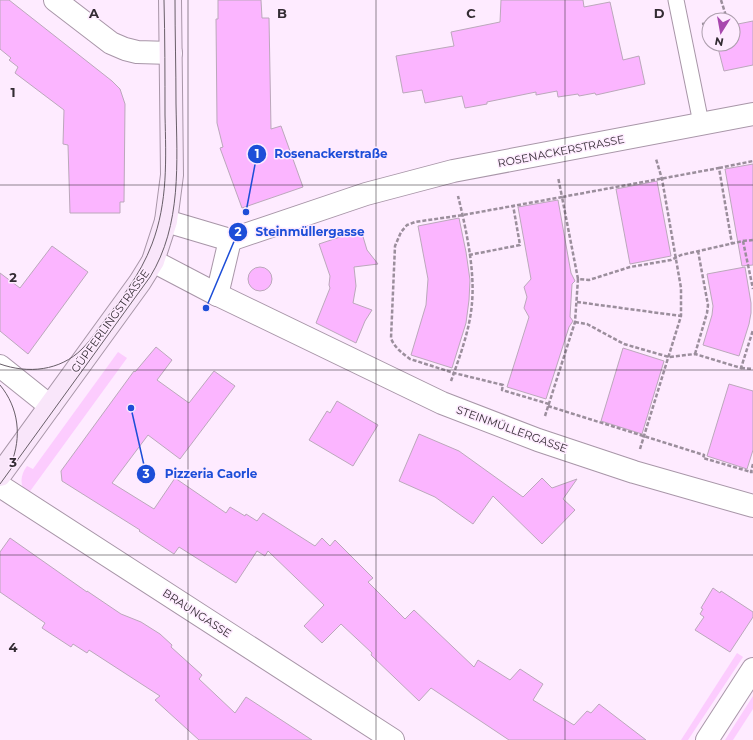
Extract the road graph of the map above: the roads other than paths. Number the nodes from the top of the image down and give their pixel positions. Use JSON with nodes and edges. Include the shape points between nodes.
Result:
{"nodes":[{"id":1,"x":55,"y":0,"type":"edge"},
{"id":2,"x":170,"y":0,"type":"edge"},
{"id":3,"x":676,"y":0,"type":"edge"},
{"id":4,"x":171,"y":53,"type":"junction"},
{"id":5,"x":753,"y":114,"type":"edge"},
{"id":6,"x":701,"y":124,"type":"junction"},
{"id":7,"x":166,"y":221,"type":"junction"},
{"id":8,"x":230,"y":240,"type":"junction"},
{"id":9,"x":153,"y":260,"type":"junction"},
{"id":10,"x":217,"y":295,"type":"junction"},
{"id":11,"x":0,"y":366,"type":"edge"},
{"id":12,"x":50,"y":406,"type":"junction"},
{"id":13,"x":0,"y":475,"type":"edge"},
{"id":14,"x":0,"y":486,"type":"edge"},
{"id":15,"x":753,"y":506,"type":"edge"},
{"id":16,"x":753,"y":669,"type":"edge"},
{"id":17,"x":393,"y":740,"type":"edge"},
{"id":18,"x":707,"y":740,"type":"edge"}],
"edges":[{"from":1,"to":4,"type":"street","via":[[111,43],[137,52]]},
{"from":2,"to":4,"type":"main road","name":"GÜPFERLINGSTRASSE"},
{"from":3,"to":6,"type":"lane"},
{"from":4,"to":7,"type":"main road","name":"GÜPFERLINGSTRASSE","via":[[172,175]]},
{"from":5,"to":6,"type":"street","name":"ROSENACKERSTRASSE"},
{"from":6,"to":8,"type":"street","name":"ROSENACKERSTRASSE","via":[[453,171],[366,194]]},
{"from":7,"to":8,"type":"street"},
{"from":7,"to":9,"type":"main road","name":"GÜPFERLINGSTRASSE"},
{"from":8,"to":10,"type":"street"},
{"from":9,"to":10,"type":"street","name":"STEINMÜLLERGASSE"},
{"from":9,"to":12,"type":"main road","name":"GÜPFERLINGSTRASSE","via":[[140,282]]},
{"from":10,"to":15,"type":"street","name":"STEINMÜLLERGASSE","via":[[442,403],[545,443]]},
{"from":11,"to":12,"type":"street"},
{"from":12,"to":13,"type":"main road","name":"GÜPFERLINGSTRASSE"},
{"from":14,"to":17,"type":"street","name":"BRAUNGASSE"},
{"from":16,"to":18,"type":"street"}]}
